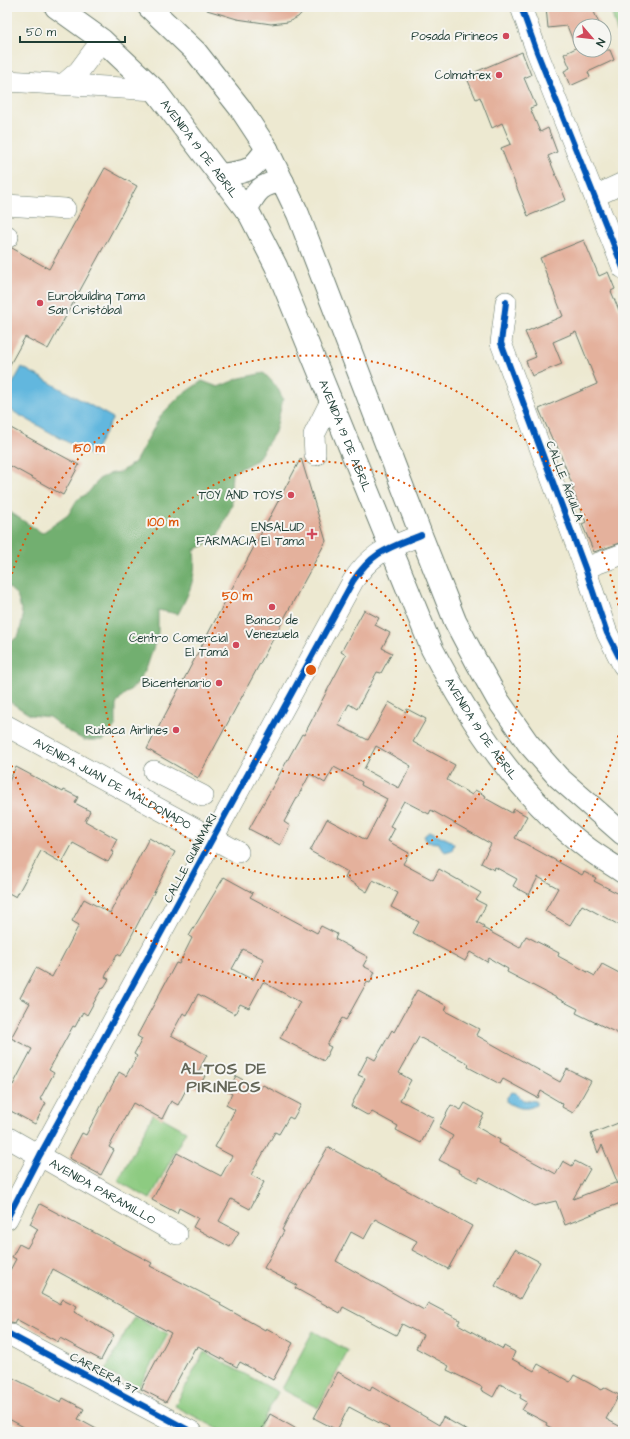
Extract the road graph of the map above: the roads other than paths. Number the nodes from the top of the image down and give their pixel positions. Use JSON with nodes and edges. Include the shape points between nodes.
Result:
{"nodes":[{"id":1,"x":56,"y":7,"type":"edge"},
{"id":2,"x":521,"y":7,"type":"edge"},
{"id":3,"x":152,"y":8,"type":"edge"},
{"id":4,"x":102,"y":40,"type":"junction"},
{"id":5,"x":7,"y":81,"type":"edge"},
{"id":6,"x":64,"y":84,"type":"junction"},
{"id":7,"x":155,"y":90,"type":"junction"},
{"id":8,"x":267,"y":149,"type":"junction"},
{"id":9,"x":221,"y":175,"type":"junction"},
{"id":10,"x":283,"y":182,"type":"junction"},
{"id":11,"x":623,"y":183,"type":"edge"},
{"id":12,"x":595,"y":196,"type":"junction"},
{"id":13,"x":7,"y":205,"type":"edge"},
{"id":14,"x":65,"y":209,"type":"dead end"},
{"id":15,"x":246,"y":210,"type":"junction"},
{"id":16,"x":623,"y":268,"type":"edge"},
{"id":17,"x":506,"y":302,"type":"dead end"},
{"id":18,"x":331,"y":400,"type":"junction"},
{"id":19,"x":315,"y":456,"type":"dead end"},
{"id":20,"x":421,"y":535,"type":"junction"},
{"id":21,"x":390,"y":548,"type":"junction"},
{"id":22,"x":623,"y":554,"type":"edge"},
{"id":23,"x":585,"y":568,"type":"junction"},
{"id":24,"x":623,"y":666,"type":"edge"},
{"id":25,"x":9,"y":732,"type":"edge"},
{"id":26,"x":154,"y":771,"type":"dead end"},
{"id":27,"x":203,"y":796,"type":"dead end"},
{"id":28,"x":623,"y":834,"type":"edge"},
{"id":29,"x":213,"y":838,"type":"junction"},
{"id":30,"x":238,"y":852,"type":"dead end"},
{"id":31,"x":623,"y":872,"type":"edge"},
{"id":32,"x":7,"y":1138,"type":"edge"},
{"id":33,"x":40,"y":1155,"type":"junction"},
{"id":34,"x":7,"y":1219,"type":"edge"},
{"id":35,"x":178,"y":1234,"type":"dead end"},
{"id":36,"x":7,"y":1333,"type":"edge"},
{"id":37,"x":192,"y":1432,"type":"edge"}],
"edges":[{"from":1,"to":4,"type":"main road","name":"AVENIDA 19 DE ABRIL"},
{"from":2,"to":12,"type":"street"},
{"from":3,"to":8,"type":"main road","via":[[204,62],[240,108]]},
{"from":4,"to":6,"type":"street","via":[[79,71]]},
{"from":4,"to":7,"type":"main road","name":"AVENIDA 19 DE ABRIL"},
{"from":5,"to":6,"type":"street"},
{"from":6,"to":7,"type":"street"},
{"from":7,"to":9,"type":"main road","name":"AVENIDA 19 DE ABRIL"},
{"from":8,"to":9,"type":"main road","via":[[253,167],[244,172]]},
{"from":8,"to":10,"type":"main road"},
{"from":9,"to":15,"type":"main road","name":"AVENIDA 19 DE ABRIL"},
{"from":10,"to":15,"type":"main road","via":[[262,187]]},
{"from":10,"to":20,"type":"main road","via":[[298,214]]},
{"from":11,"to":12,"type":"street"},
{"from":12,"to":16,"type":"street"},
{"from":13,"to":14,"type":"street"},
{"from":15,"to":18,"type":"main road","name":"AVENIDA 19 DE ABRIL","via":[[276,266]]},
{"from":17,"to":23,"type":"street","name":"CALLE ÁGUILA","via":[[501,343]]},
{"from":18,"to":19,"type":"street","via":[[314,435]]},
{"from":18,"to":21,"type":"main road","name":"AVENIDA 19 DE ABRIL"},
{"from":20,"to":21,"type":"street","name":"CALLE QUINIMARI"},
{"from":20,"to":28,"type":"main road","via":[[455,621],[498,700],[528,743],[558,777]]},
{"from":21,"to":29,"type":"street","name":"CALLE QUINIMARI","via":[[379,552],[353,581]]},
{"from":21,"to":31,"type":"main road","name":"AVENIDA 19 DE ABRIL","via":[[432,649],[457,696],[491,746],[541,806],[587,848]]},
{"from":22,"to":23,"type":"street"},
{"from":23,"to":24,"type":"street","name":"CALLE ÁGUILA","via":[[608,633]]},
{"from":25,"to":29,"type":"street","name":"AVENIDA JUAN DE MALDONADO"},
{"from":26,"to":27,"type":"street"},
{"from":29,"to":30,"type":"street","name":"AVENIDA JUAN DE MALDONADO"},
{"from":29,"to":33,"type":"street","name":"CALLE QUINIMARI"},
{"from":32,"to":33,"type":"street","name":"AVENIDA PARAMILLO"},
{"from":33,"to":34,"type":"street","name":"CALLE QUINIMARI"},
{"from":33,"to":35,"type":"street","name":"AVENIDA PARAMILLO"},
{"from":36,"to":37,"type":"street","name":"CARRERA 37"}]}
